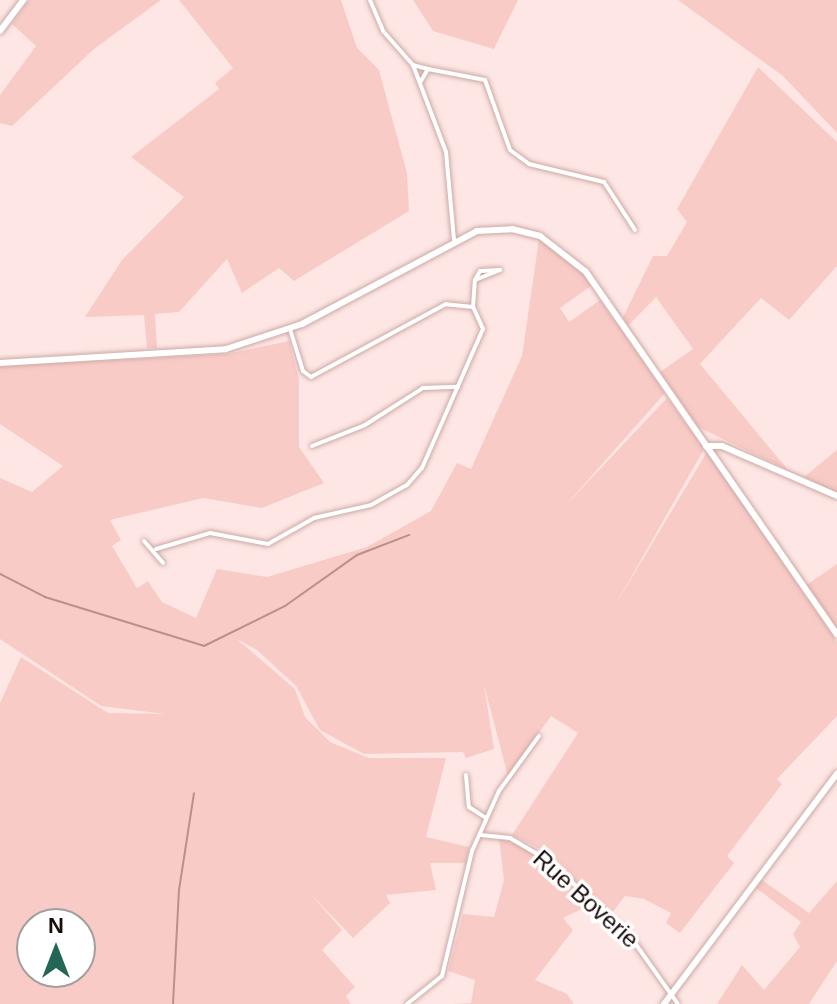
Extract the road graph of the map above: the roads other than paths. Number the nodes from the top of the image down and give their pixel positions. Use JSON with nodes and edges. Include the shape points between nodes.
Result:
{"nodes":[{"id":1,"x":23,"y":0,"type":"edge"},
{"id":2,"x":370,"y":0,"type":"edge"},
{"id":3,"x":0,"y":31,"type":"edge"},
{"id":4,"x":413,"y":65,"type":"junction"},
{"id":5,"x":428,"y":69,"type":"junction"},
{"id":6,"x":421,"y":81,"type":"junction"},
{"id":7,"x":635,"y":230,"type":"dead end"},
{"id":8,"x":454,"y":240,"type":"junction"},
{"id":9,"x":475,"y":280,"type":"junction"},
{"id":10,"x":473,"y":307,"type":"junction"},
{"id":11,"x":290,"y":329,"type":"junction"},
{"id":12,"x":0,"y":363,"type":"edge"},
{"id":13,"x":459,"y":387,"type":"junction"},
{"id":14,"x":312,"y":446,"type":"dead end"},
{"id":15,"x":706,"y":446,"type":"junction"},
{"id":16,"x":837,"y":496,"type":"edge"},
{"id":17,"x":144,"y":541,"type":"dead end"},
{"id":18,"x":156,"y":549,"type":"junction"},
{"id":19,"x":163,"y":563,"type":"dead end"},
{"id":20,"x":837,"y":635,"type":"edge"},
{"id":21,"x":539,"y":736,"type":"dead end"},
{"id":22,"x":837,"y":774,"type":"edge"},
{"id":23,"x":466,"y":775,"type":"dead end"},
{"id":24,"x":486,"y":818,"type":"junction"},
{"id":25,"x":479,"y":835,"type":"junction"},
{"id":26,"x":673,"y":992,"type":"junction"},
{"id":27,"x":407,"y":1004,"type":"edge"},
{"id":28,"x":664,"y":1004,"type":"edge"},
{"id":29,"x":678,"y":1004,"type":"edge"}],
"edges":[{"from":1,"to":3,"type":"main road"},
{"from":2,"to":4,"type":"street","via":[[383,31]]},
{"from":4,"to":5,"type":"street"},
{"from":4,"to":6,"type":"street"},
{"from":5,"to":6,"type":"street"},
{"from":5,"to":7,"type":"street","via":[[485,80],[510,150],[529,164],[604,182]]},
{"from":6,"to":8,"type":"street","via":[[446,152]]},
{"from":8,"to":11,"type":"main road"},
{"from":8,"to":15,"type":"main road","via":[[512,229],[567,252]]},
{"from":9,"to":9,"type":"street","via":[[493,278],[500,270],[480,271]]},
{"from":9,"to":10,"type":"street"},
{"from":10,"to":11,"type":"street","via":[[446,304],[318,376],[303,371]]},
{"from":10,"to":13,"type":"street","via":[[482,334]]},
{"from":11,"to":12,"type":"main road","via":[[202,352]]},
{"from":13,"to":14,"type":"street","via":[[423,388],[365,425]]},
{"from":13,"to":18,"type":"street","via":[[419,474],[382,501],[324,513],[268,544],[210,533]]},
{"from":15,"to":16,"type":"main road"},
{"from":15,"to":20,"type":"main road"},
{"from":17,"to":18,"type":"street"},
{"from":18,"to":19,"type":"street"},
{"from":21,"to":24,"type":"street"},
{"from":22,"to":26,"type":"main road"},
{"from":23,"to":24,"type":"street","via":[[469,807]]},
{"from":24,"to":25,"type":"street"},
{"from":25,"to":26,"type":"street","name":"Rue Boverie","via":[[510,838],[542,855],[630,936]]},
{"from":25,"to":27,"type":"street","via":[[446,967],[430,991]]},
{"from":26,"to":28,"type":"main road"},
{"from":26,"to":29,"type":"street","name":"Rue Boverie"}]}
